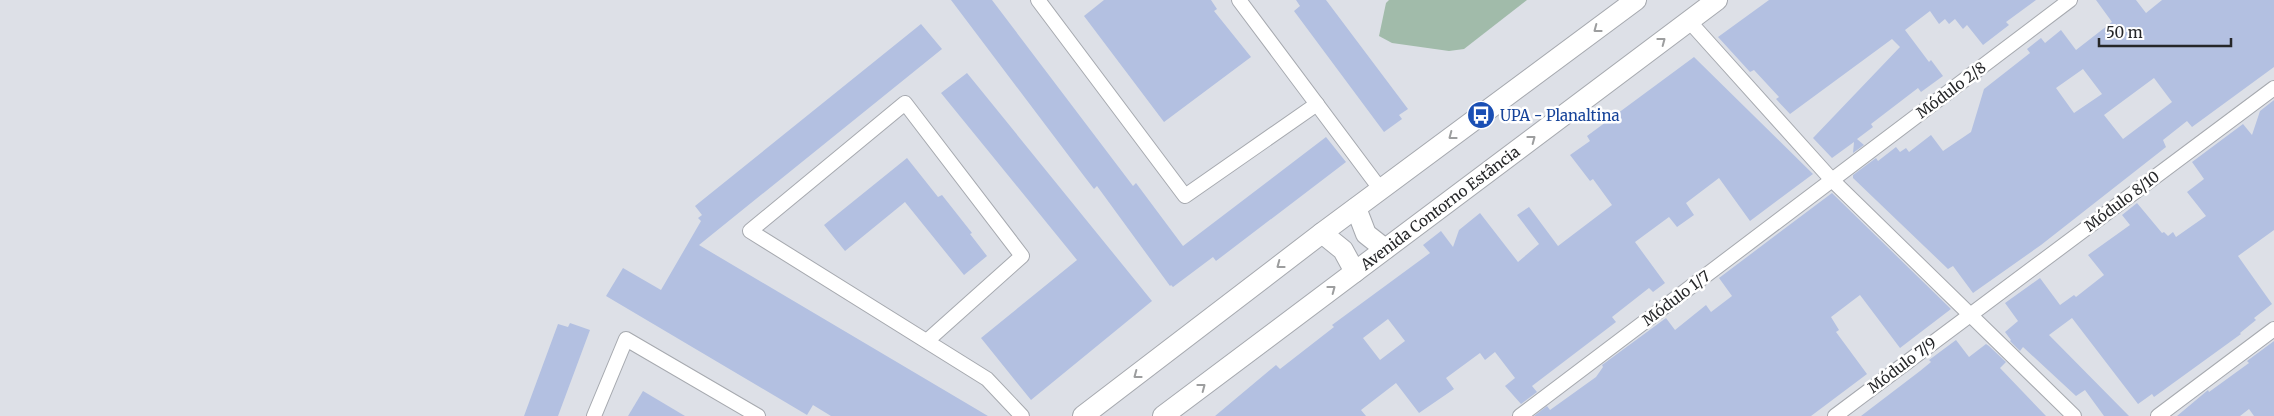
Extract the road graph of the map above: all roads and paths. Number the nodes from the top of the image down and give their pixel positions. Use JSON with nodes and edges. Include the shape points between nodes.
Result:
{"nodes":[{"id":1,"x":1038,"y":0,"type":"edge"},
{"id":2,"x":1239,"y":0,"type":"edge"},
{"id":3,"x":1636,"y":0,"type":"edge"},
{"id":4,"x":1717,"y":0,"type":"edge"},
{"id":5,"x":2070,"y":0,"type":"edge"},
{"id":6,"x":1689,"y":21,"type":"junction"},
{"id":7,"x":2274,"y":88,"type":"edge"},
{"id":8,"x":1317,"y":104,"type":"junction"},
{"id":9,"x":1832,"y":180,"type":"junction"},
{"id":10,"x":1381,"y":190,"type":"junction"},
{"id":11,"x":1356,"y":208,"type":"junction"},
{"id":12,"x":1322,"y":233,"type":"junction"},
{"id":13,"x":1385,"y":249,"type":"junction"},
{"id":14,"x":1355,"y":272,"type":"junction"},
{"id":15,"x":1970,"y":314,"type":"junction"},
{"id":16,"x":2274,"y":328,"type":"edge"},
{"id":17,"x":928,"y":340,"type":"junction"},
{"id":18,"x":594,"y":416,"type":"edge"},
{"id":19,"x":758,"y":416,"type":"edge"},
{"id":20,"x":1022,"y":416,"type":"edge"},
{"id":21,"x":1083,"y":416,"type":"edge"},
{"id":22,"x":1163,"y":416,"type":"edge"},
{"id":23,"x":1520,"y":416,"type":"edge"},
{"id":24,"x":1835,"y":416,"type":"edge"},
{"id":25,"x":2074,"y":416,"type":"edge"},
{"id":26,"x":2158,"y":416,"type":"edge"}],
"edges":[{"from":1,"to":8,"type":"street","via":[[1185,196]]},
{"from":2,"to":8,"type":"street"},
{"from":3,"to":10,"type":"street","one_way":true},
{"from":4,"to":6,"type":"street","name":"Avenida Contorno Estância"},
{"from":5,"to":9,"type":"street","name":"Módulo 2/8"},
{"from":6,"to":9,"type":"street"},
{"from":13,"to":6,"type":"street","name":"Avenida Contorno Estância","one_way":true},
{"from":7,"to":15,"type":"street","name":"Módulo 8/10"},
{"from":8,"to":10,"type":"street"},
{"from":9,"to":15,"type":"street"},
{"from":9,"to":23,"type":"street","name":"Módulo 1/7"},
{"from":10,"to":11,"type":"street"},
{"from":11,"to":12,"type":"street"},
{"from":11,"to":13,"type":"street","via":[[1366,234]]},
{"from":12,"to":14,"type":"street","via":[[1343,250]]},
{"from":12,"to":21,"type":"street","one_way":true},
{"from":13,"to":14,"type":"street","name":"Avenida Contorno Estância"},
{"from":22,"to":14,"type":"street","name":"Avenida Contorno Estância","one_way":true},
{"from":15,"to":24,"type":"street","name":"Módulo 7/9"},
{"from":15,"to":25,"type":"street"},
{"from":16,"to":26,"type":"street"},
{"from":17,"to":17,"type":"street","via":[[750,231],[905,102],[1022,256]]},
{"from":17,"to":20,"type":"street","via":[[987,379]]},
{"from":18,"to":19,"type":"street","via":[[626,338]]}]}
